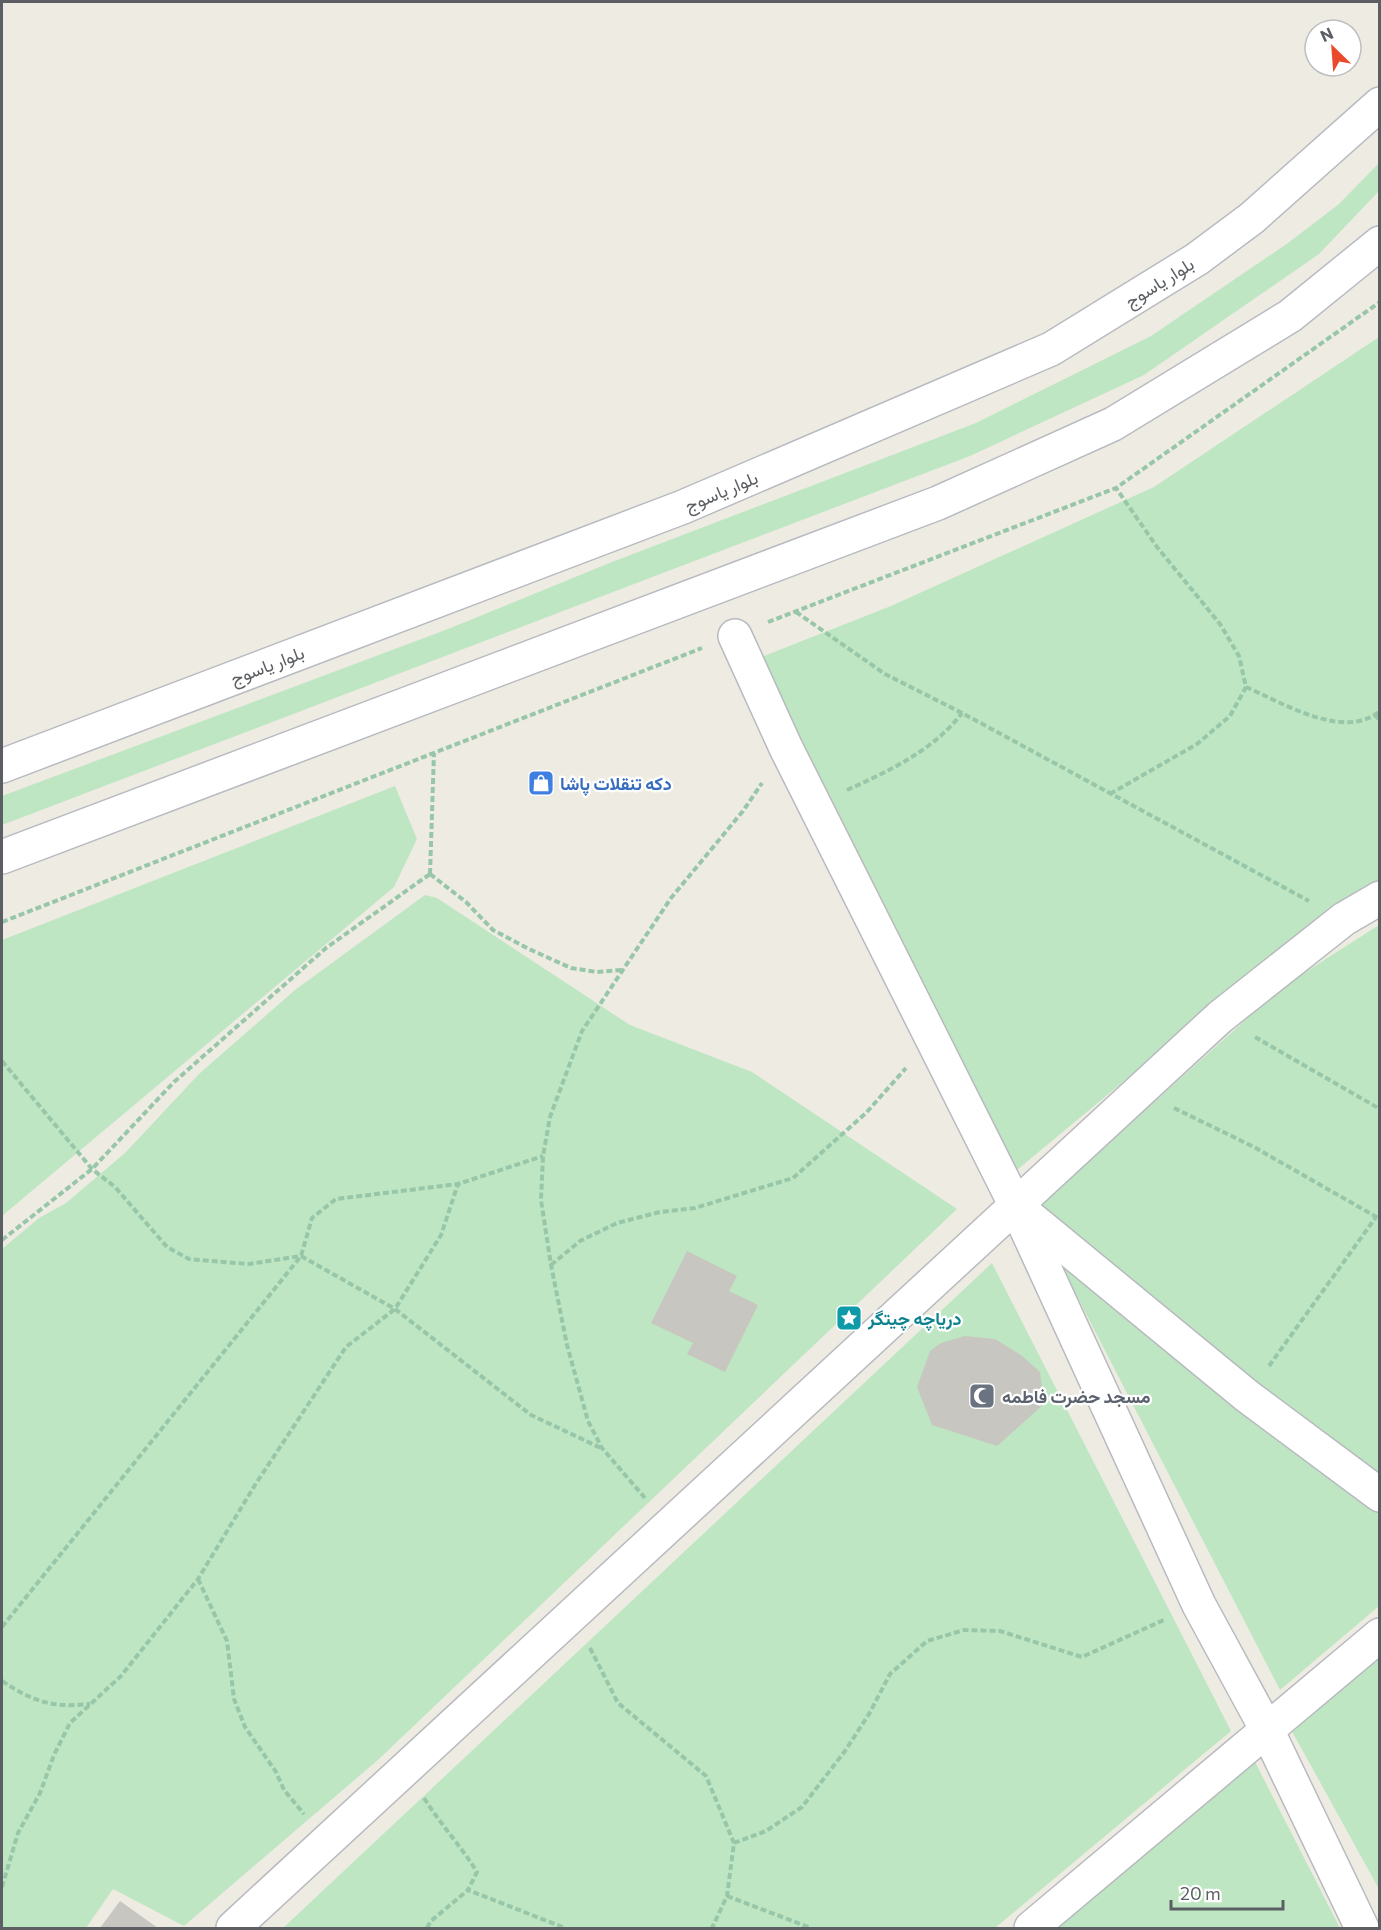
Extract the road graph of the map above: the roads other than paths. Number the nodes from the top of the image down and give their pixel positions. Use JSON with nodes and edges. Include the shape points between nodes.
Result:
{"nodes":[{"id":1,"x":1380,"y":104,"type":"edge"},
{"id":2,"x":1380,"y":243,"type":"edge"},
{"id":3,"x":735,"y":636,"type":"dead end"},
{"id":4,"x":2,"y":766,"type":"edge"},
{"id":5,"x":2,"y":857,"type":"edge"},
{"id":6,"x":1380,"y":898,"type":"edge"},
{"id":7,"x":1016,"y":1206,"type":"junction"},
{"id":8,"x":1380,"y":1495,"type":"edge"},
{"id":9,"x":1380,"y":1635,"type":"edge"},
{"id":10,"x":1267,"y":1730,"type":"junction"},
{"id":11,"x":233,"y":1929,"type":"edge"},
{"id":12,"x":1030,"y":1929,"type":"edge"},
{"id":13,"x":1362,"y":1929,"type":"edge"}],
"edges":[{"from":1,"to":4,"type":"street","name":"بلوار یاسوج","via":[[1252,218],[1197,259],[1051,349],[683,507]]},
{"from":2,"to":5,"type":"street","via":[[1290,316],[1113,424],[938,503]]},
{"from":3,"to":7,"type":"street","via":[[786,748]]},
{"from":6,"to":7,"type":"street","via":[[1344,919],[1220,1017]]},
{"from":7,"to":8,"type":"street","via":[[1247,1396]]},
{"from":7,"to":10,"type":"street","via":[[1200,1605]]},
{"from":7,"to":11,"type":"street"},
{"from":9,"to":10,"type":"street"},
{"from":10,"to":12,"type":"street"},
{"from":10,"to":13,"type":"street"}]}
